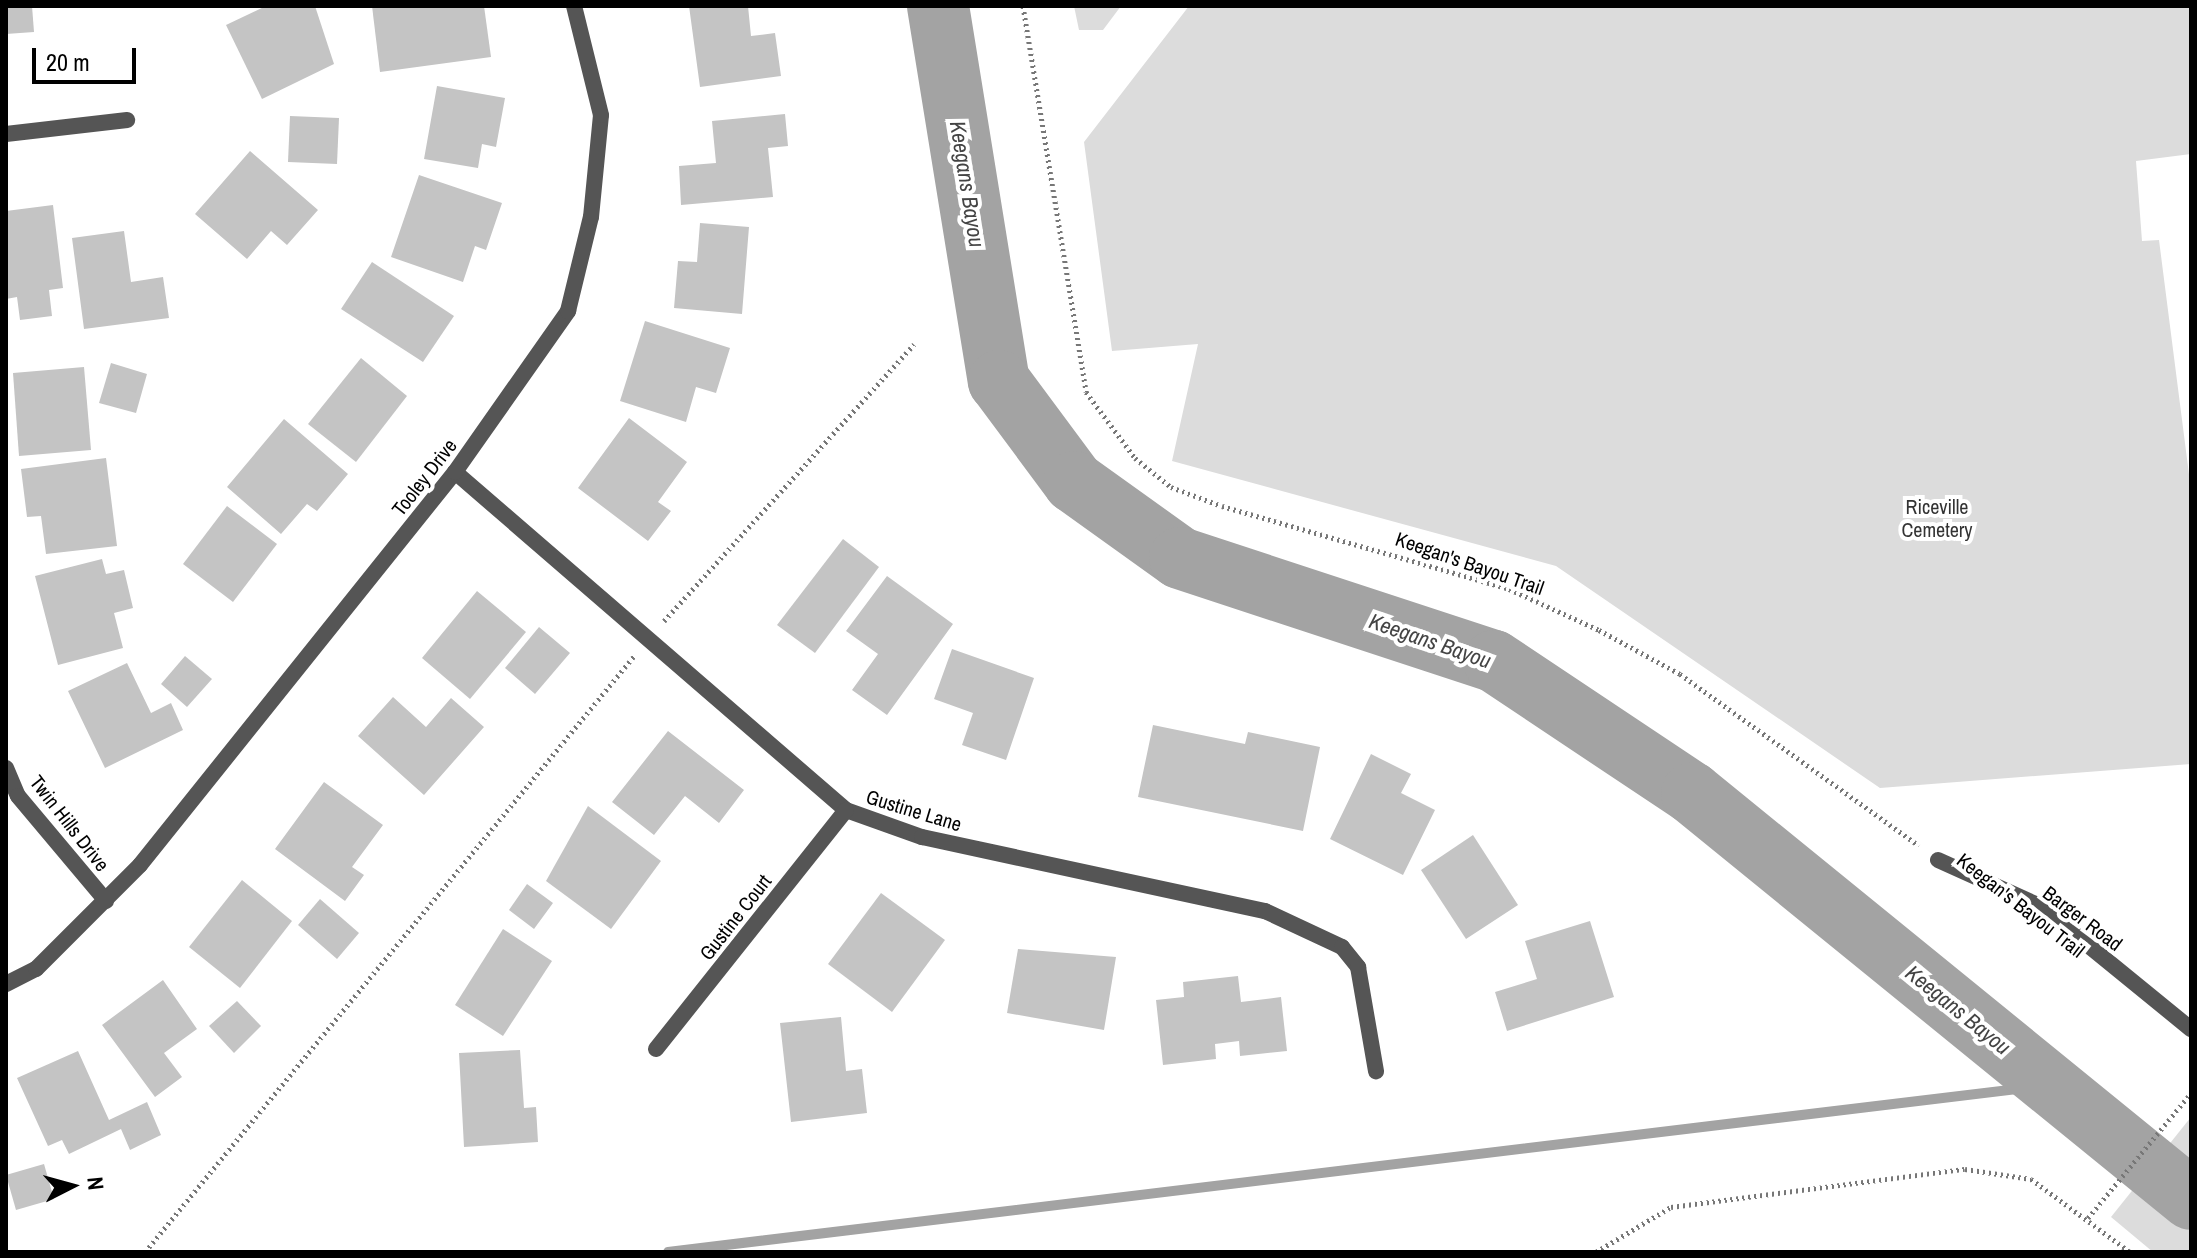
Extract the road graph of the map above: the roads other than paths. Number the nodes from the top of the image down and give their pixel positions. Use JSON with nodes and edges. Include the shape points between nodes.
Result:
{"nodes":[{"id":1,"x":574,"y":6,"type":"edge"},
{"id":2,"x":127,"y":120,"type":"dead end"},
{"id":3,"x":6,"y":134,"type":"edge"},
{"id":4,"x":455,"y":472,"type":"junction"},
{"id":5,"x":6,"y":768,"type":"edge"},
{"id":6,"x":846,"y":810,"type":"junction"},
{"id":7,"x":1938,"y":860,"type":"road end"},
{"id":8,"x":106,"y":901,"type":"junction"},
{"id":9,"x":6,"y":984,"type":"edge"},
{"id":10,"x":2191,"y":1029,"type":"edge"},
{"id":11,"x":656,"y":1049,"type":"dead end"},
{"id":12,"x":1376,"y":1071,"type":"dead end"}],
"edges":[{"from":1,"to":4,"type":"street","name":"Tooley Drive","via":[[601,115],[591,217],[568,311]]},
{"from":2,"to":3,"type":"street"},
{"from":4,"to":6,"type":"street","name":"Gustine Lane"},
{"from":4,"to":8,"type":"street","name":"Tooley Drive"},
{"from":5,"to":8,"type":"street","name":"Twin Hills Drive","via":[[18,796]]},
{"from":6,"to":11,"type":"street","name":"Gustine Court"},
{"from":6,"to":12,"type":"street","name":"Gustine Lane","via":[[922,837],[1265,911],[1320,933],[1358,967]]},
{"from":7,"to":10,"type":"street","name":"Barger Road","via":[[2040,906]]},
{"from":8,"to":9,"type":"street","name":"Tooley Drive","via":[[36,969]]}]}
